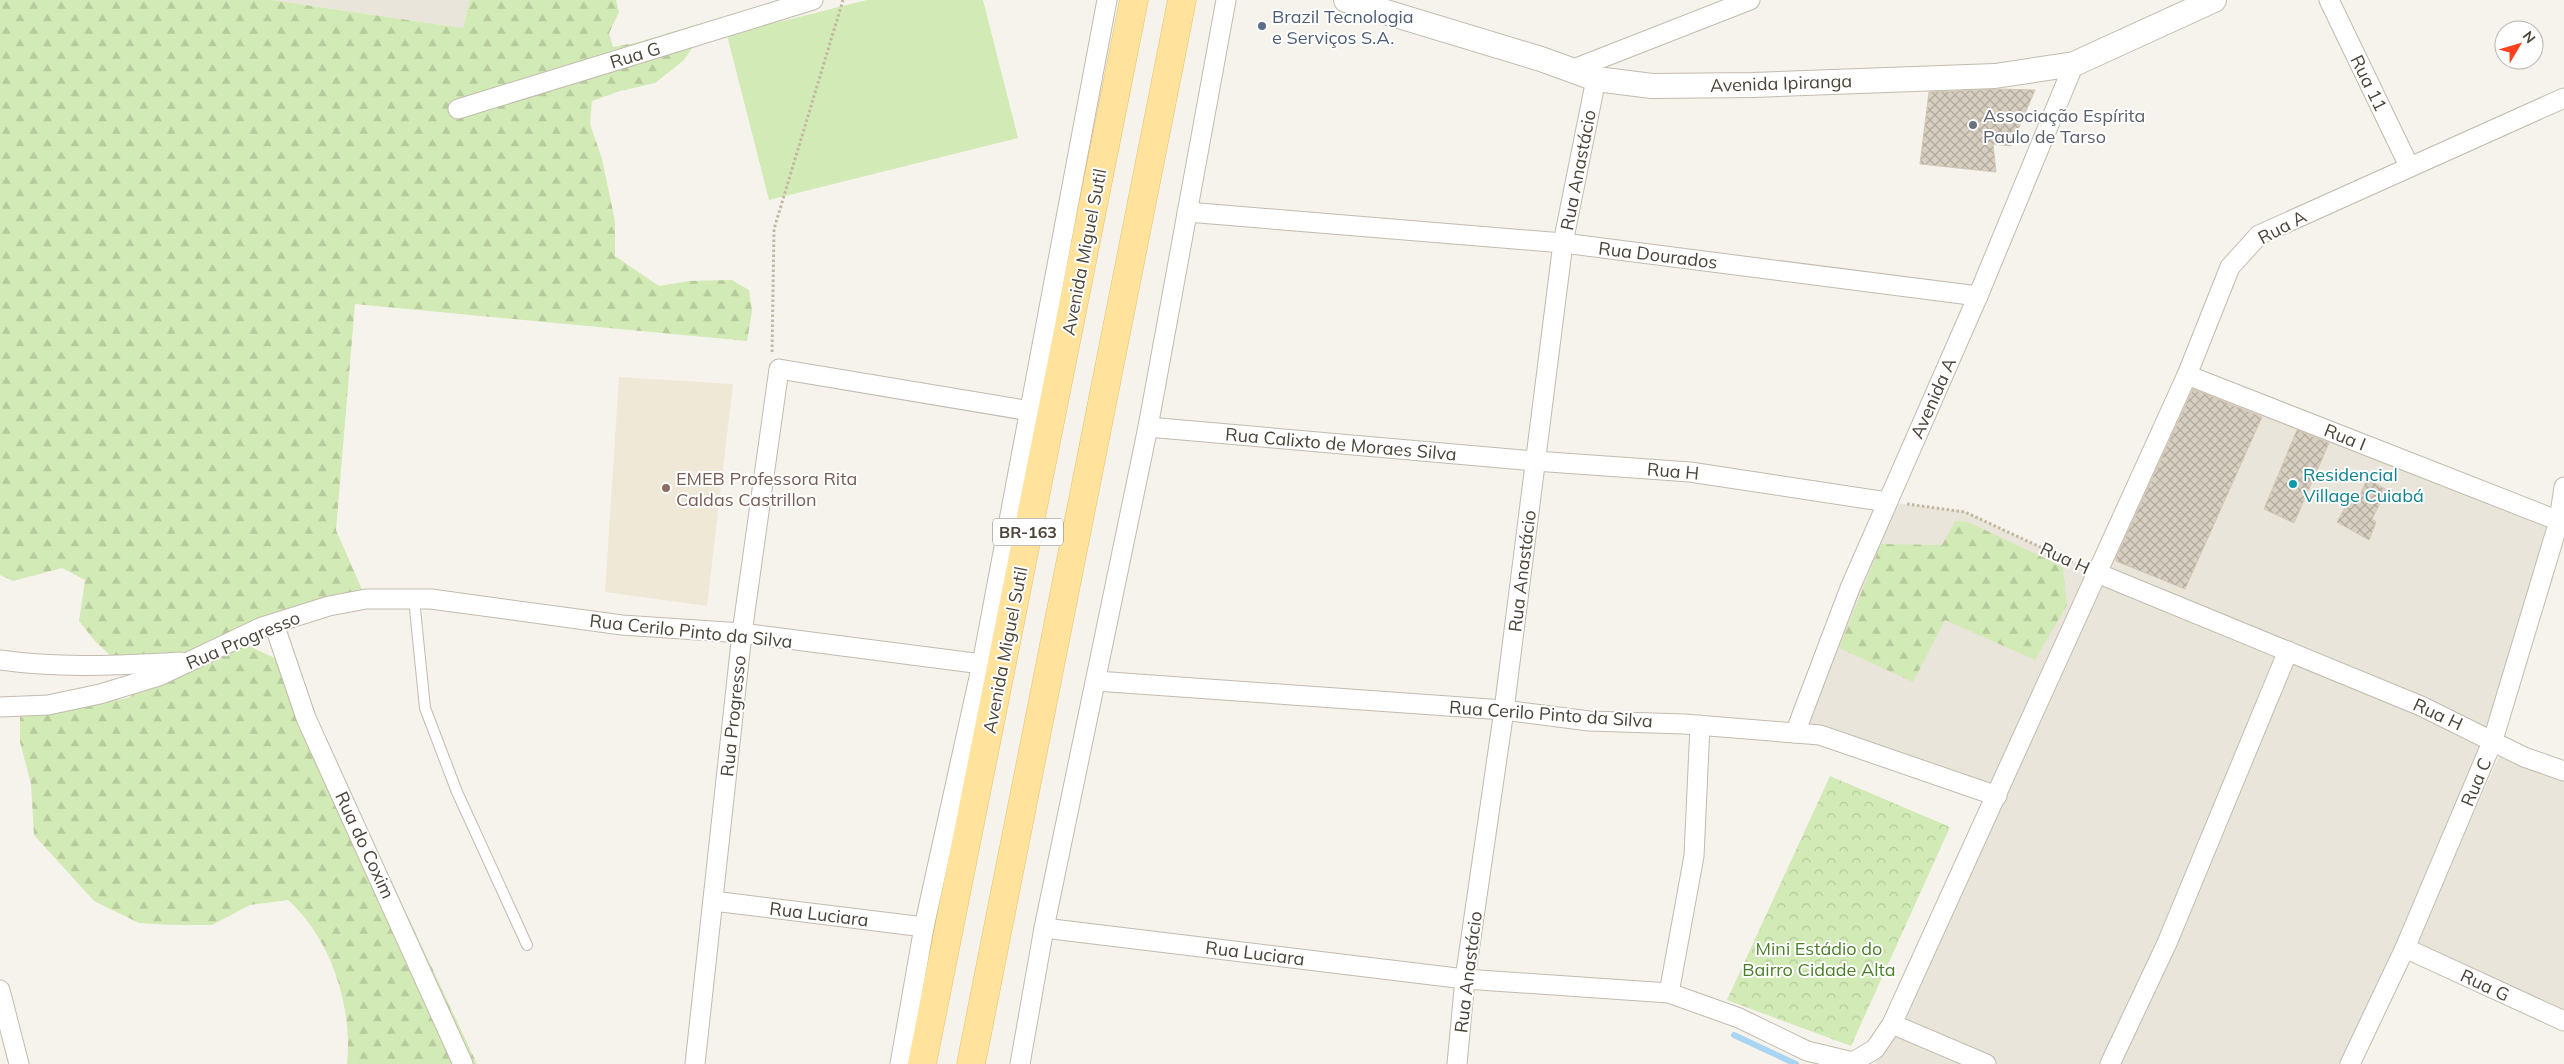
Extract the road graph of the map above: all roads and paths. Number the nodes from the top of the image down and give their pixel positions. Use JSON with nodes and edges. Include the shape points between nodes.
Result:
{"nodes":[{"id":1,"x":813,"y":0,"type":"edge"},
{"id":2,"x":843,"y":0,"type":"edge"},
{"id":3,"x":1107,"y":0,"type":"edge"},
{"id":4,"x":1134,"y":0,"type":"edge"},
{"id":5,"x":1182,"y":0,"type":"edge"},
{"id":6,"x":1226,"y":0,"type":"edge"},
{"id":7,"x":1346,"y":0,"type":"edge"},
{"id":8,"x":1750,"y":0,"type":"edge"},
{"id":9,"x":2214,"y":0,"type":"edge"},
{"id":10,"x":2329,"y":0,"type":"edge"},
{"id":11,"x":2074,"y":64,"type":"junction"},
{"id":12,"x":1571,"y":70,"type":"junction"},
{"id":13,"x":1596,"y":79,"type":"junction"},
{"id":14,"x":2564,"y":98,"type":"edge"},
{"id":15,"x":458,"y":109,"type":"dead end"},
{"id":16,"x":2409,"y":166,"type":"junction"},
{"id":17,"x":1187,"y":212,"type":"junction"},
{"id":18,"x":1563,"y":243,"type":"junction"},
{"id":19,"x":1978,"y":296,"type":"junction"},
{"id":20,"x":779,"y":369,"type":"junction"},
{"id":21,"x":2187,"y":374,"type":"junction"},
{"id":22,"x":1030,"y":411,"type":"junction"},
{"id":23,"x":1148,"y":427,"type":"junction"},
{"id":24,"x":1535,"y":461,"type":"junction"},
{"id":25,"x":2564,"y":487,"type":"edge"},
{"id":26,"x":1887,"y":502,"type":"junction"},
{"id":27,"x":2559,"y":522,"type":"junction"},
{"id":28,"x":2096,"y":573,"type":"junction"},
{"id":29,"x":414,"y":599,"type":"junction"},
{"id":30,"x":490,"y":608,"type":"joint"},
{"id":31,"x":274,"y":624,"type":"junction"},
{"id":32,"x":742,"y":633,"type":"junction"},
{"id":33,"x":2288,"y":651,"type":"junction"},
{"id":34,"x":0,"y":660,"type":"edge"},
{"id":35,"x":189,"y":661,"type":"junction"},
{"id":36,"x":982,"y":664,"type":"junction"},
{"id":37,"x":1096,"y":681,"type":"junction"},
{"id":38,"x":0,"y":707,"type":"edge"},
{"id":39,"x":1504,"y":710,"type":"junction"},
{"id":40,"x":1700,"y":725,"type":"junction"},
{"id":41,"x":1795,"y":733,"type":"junction"},
{"id":42,"x":2493,"y":740,"type":"junction"},
{"id":43,"x":2564,"y":771,"type":"edge"},
{"id":44,"x":1997,"y":796,"type":"junction"},
{"id":45,"x":713,"y":901,"type":"junction"},
{"id":46,"x":924,"y":927,"type":"junction"},
{"id":47,"x":1044,"y":928,"type":"junction"},
{"id":48,"x":527,"y":945,"type":"dead end"},
{"id":49,"x":2406,"y":948,"type":"junction"},
{"id":50,"x":1465,"y":979,"type":"junction"},
{"id":51,"x":0,"y":990,"type":"edge"},
{"id":52,"x":1669,"y":993,"type":"junction"},
{"id":53,"x":2564,"y":1021,"type":"edge"},
{"id":54,"x":1892,"y":1024,"type":"junction"},
{"id":55,"x":19,"y":1064,"type":"edge"},
{"id":56,"x":463,"y":1064,"type":"edge"},
{"id":57,"x":695,"y":1064,"type":"edge"},
{"id":58,"x":900,"y":1064,"type":"edge"},
{"id":59,"x":922,"y":1064,"type":"edge"},
{"id":60,"x":971,"y":1064,"type":"edge"},
{"id":61,"x":1020,"y":1064,"type":"edge"},
{"id":62,"x":1457,"y":1064,"type":"edge"},
{"id":63,"x":1986,"y":1064,"type":"edge"},
{"id":64,"x":2110,"y":1064,"type":"edge"},
{"id":65,"x":2350,"y":1064,"type":"edge"}],
"edges":[{"from":1,"to":15,"type":"street","name":"Rua G"},
{"from":2,"to":20,"type":"path","via":[[774,229],[772,351]]},
{"from":3,"to":22,"type":"street","name":"Avenida Miguel Sutil"},
{"from":4,"to":59,"type":"main road","name":"Avenida Miguel Sutil","number":"BR-163"},
{"from":5,"to":60,"type":"main road","number":"BR-163"},
{"from":6,"to":17,"type":"street"},
{"from":7,"to":12,"type":"street","name":"Avenida Ipiranga"},
{"from":8,"to":12,"type":"street"},
{"from":9,"to":11,"type":"street","name":"Avenida Ipiranga"},
{"from":10,"to":16,"type":"street","name":"Rua 11"},
{"from":11,"to":13,"type":"street","name":"Avenida Ipiranga","via":[[1995,76],[1753,86],[1652,86]]},
{"from":11,"to":19,"type":"street","name":"Avenida A"},
{"from":12,"to":13,"type":"street","name":"Avenida Ipiranga"},
{"from":13,"to":18,"type":"street","name":"Rua Anastácio"},
{"from":14,"to":16,"type":"street","name":"Rua A"},
{"from":16,"to":21,"type":"street","name":"Rua A","via":[[2259,235],[2230,267]]},
{"from":17,"to":18,"type":"street","name":"Rua Dourados"},
{"from":17,"to":23,"type":"street"},
{"from":18,"to":19,"type":"street","name":"Rua Dourados"},
{"from":18,"to":24,"type":"street","name":"Rua Anastácio"},
{"from":19,"to":26,"type":"street","name":"Avenida A"},
{"from":20,"to":22,"type":"street"},
{"from":20,"to":32,"type":"street","name":"Rua Progresso"},
{"from":21,"to":27,"type":"street","name":"Rua I"},
{"from":21,"to":28,"type":"street","name":"Rua A"},
{"from":22,"to":36,"type":"street","name":"Avenida Miguel Sutil"},
{"from":23,"to":24,"type":"street","name":"Rua Calixto de Moraes Silva"},
{"from":23,"to":37,"type":"street"},
{"from":24,"to":26,"type":"street","name":"Rua H","via":[[1690,472]]},
{"from":24,"to":39,"type":"street","name":"Rua Anastácio"},
{"from":25,"to":27,"type":"street","name":"Rua C"},
{"from":26,"to":28,"type":"path","name":"Rua H","via":[[1965,512]]},
{"from":26,"to":41,"type":"street","name":"Avenida A","via":[[1850,588]]},
{"from":27,"to":42,"type":"street","name":"Rua C"},
{"from":28,"to":33,"type":"street","name":"Rua H"},
{"from":28,"to":44,"type":"street","name":"Rua A"},
{"from":29,"to":30,"type":"street","name":"Rua Progresso"},
{"from":29,"to":31,"type":"street","name":"Rua Progresso","via":[[366,599],[329,606]]},
{"from":29,"to":48,"type":"lane","via":[[425,708],[458,792]]},
{"from":30,"to":32,"type":"street","name":"Rua Cerilo Pinto da Silva","via":[[622,625]]},
{"from":31,"to":35,"type":"street","name":"Rua Progresso"},
{"from":31,"to":56,"type":"street","name":"Rua do Coxim","via":[[306,718]]},
{"from":32,"to":36,"type":"street","name":"Rua Cerilo Pinto da Silva"},
{"from":32,"to":45,"type":"street","name":"Rua Progresso"},
{"from":33,"to":42,"type":"street","name":"Rua H","via":[[2421,706]]},
{"from":33,"to":64,"type":"street","via":[[2167,943]]},
{"from":34,"to":35,"type":"street","via":[[29,664],[120,665]]},
{"from":35,"to":38,"type":"street","name":"Rua Progresso","via":[[159,676],[100,694],[48,705]]},
{"from":36,"to":46,"type":"street","name":"Avenida Miguel Sutil"},
{"from":37,"to":39,"type":"street","name":"Rua Cerilo Pinto da Silva"},
{"from":37,"to":47,"type":"street"},
{"from":39,"to":40,"type":"street","name":"Rua Cerilo Pinto da Silva","via":[[1589,721]]},
{"from":39,"to":50,"type":"street","name":"Rua Anastácio"},
{"from":40,"to":41,"type":"street","name":"Rua Cerilo Pinto da Silva"},
{"from":40,"to":52,"type":"street","via":[[1694,856]]},
{"from":41,"to":44,"type":"street","name":"Rua Cerilo Pinto da Silva","via":[[1820,735]]},
{"from":42,"to":43,"type":"street","name":"Rua H","via":[[2524,757]]},
{"from":42,"to":49,"type":"street","name":"Rua C"},
{"from":44,"to":54,"type":"street","name":"Rua A"},
{"from":45,"to":46,"type":"street","name":"Rua Luciara"},
{"from":45,"to":57,"type":"street","name":"Rua Progresso"},
{"from":46,"to":58,"type":"street","name":"Avenida Miguel Sutil"},
{"from":47,"to":50,"type":"street","name":"Rua Luciara"},
{"from":47,"to":61,"type":"street"},
{"from":49,"to":53,"type":"street","name":"Rua G"},
{"from":49,"to":65,"type":"street","name":"Rua C"},
{"from":50,"to":52,"type":"street","name":"Rua Luciara"},
{"from":50,"to":62,"type":"street","name":"Rua Anastácio"},
{"from":51,"to":55,"type":"street"},
{"from":52,"to":54,"type":"street","name":"Rua Luciara","via":[[1739,1018],[1807,1051],[1853,1062],[1875,1049]]},
{"from":54,"to":63,"type":"street"}]}
